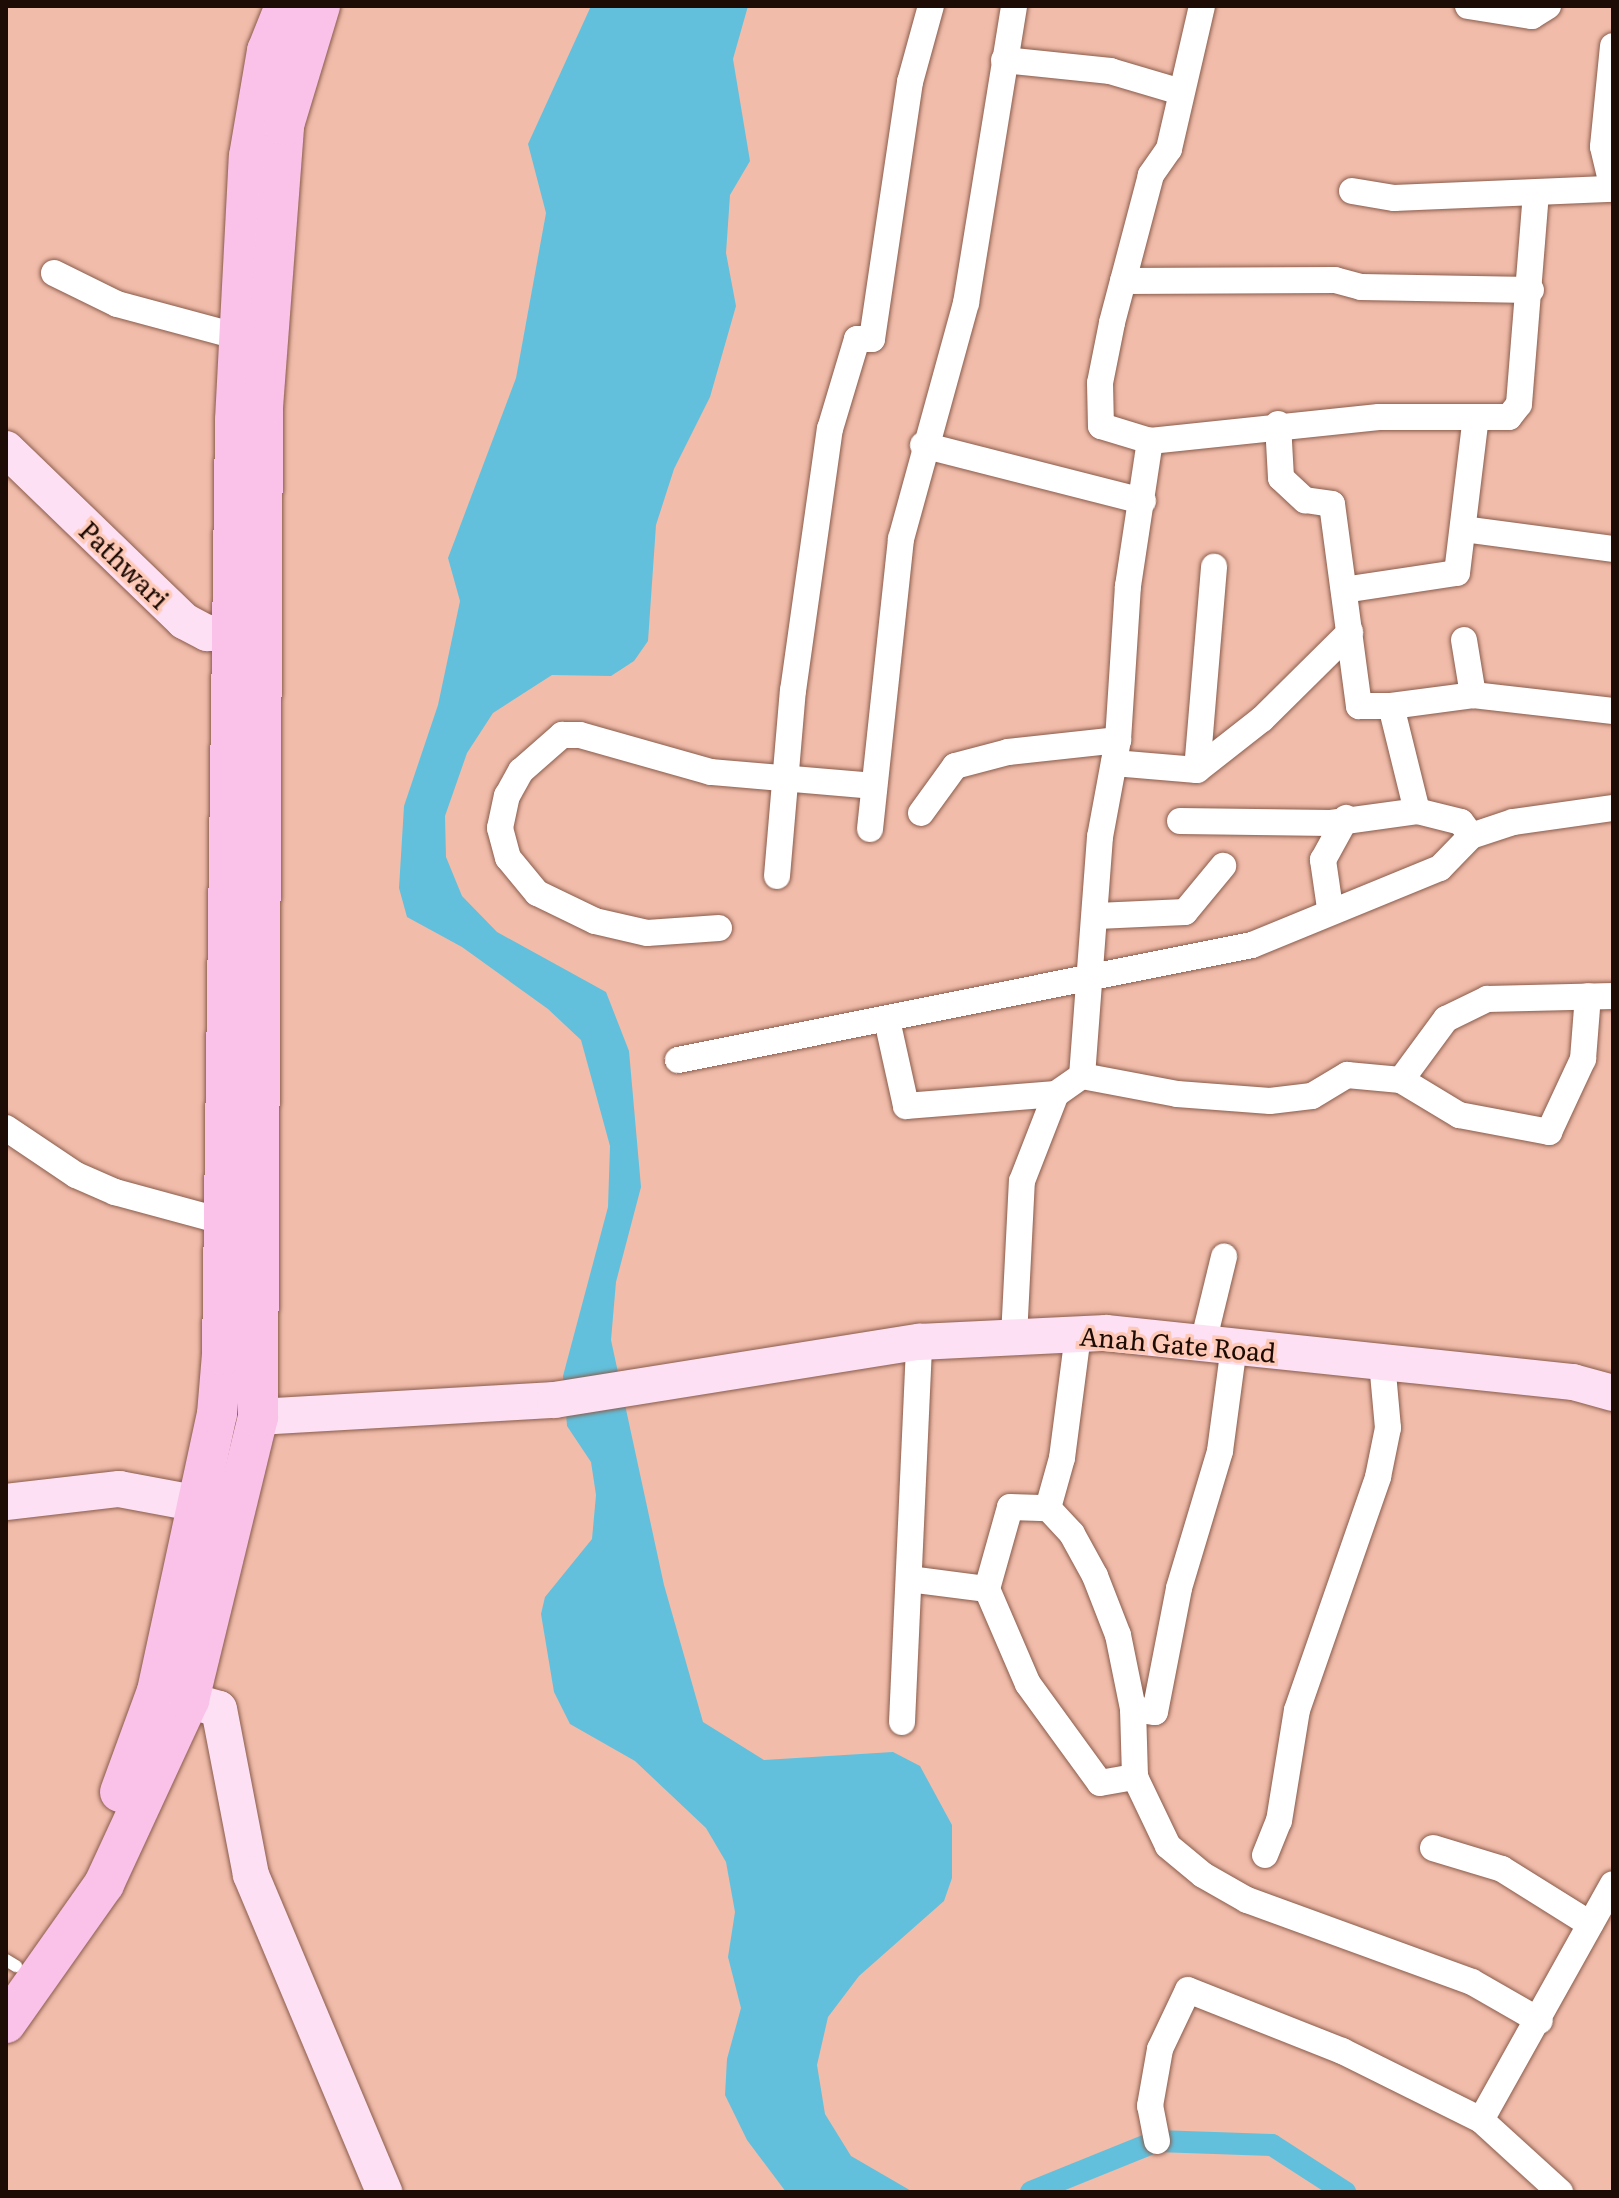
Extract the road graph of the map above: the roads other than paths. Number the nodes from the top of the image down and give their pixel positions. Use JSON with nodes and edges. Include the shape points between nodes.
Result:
{"nodes":[{"id":1,"x":285,"y":6,"type":"edge"},
{"id":2,"x":320,"y":6,"type":"edge"},
{"id":3,"x":931,"y":6,"type":"edge"},
{"id":4,"x":1014,"y":6,"type":"edge"},
{"id":5,"x":1202,"y":6,"type":"edge"},
{"id":6,"x":1468,"y":6,"type":"edge"},
{"id":7,"x":1548,"y":6,"type":"edge"},
{"id":8,"x":1613,"y":46,"type":"edge"},
{"id":9,"x":1004,"y":60,"type":"junction"},
{"id":10,"x":1181,"y":92,"type":"junction"},
{"id":11,"x":1613,"y":189,"type":"edge"},
{"id":12,"x":1352,"y":191,"type":"dead end"},
{"id":13,"x":1536,"y":193,"type":"junction"},
{"id":14,"x":54,"y":273,"type":"dead end"},
{"id":15,"x":1123,"y":281,"type":"junction"},
{"id":16,"x":1531,"y":290,"type":"junction"},
{"id":17,"x":239,"y":337,"type":"junction"},
{"id":18,"x":1476,"y":417,"type":"junction"},
{"id":19,"x":1278,"y":424,"type":"junction"},
{"id":20,"x":1150,"y":441,"type":"junction"},
{"id":21,"x":923,"y":445,"type":"junction"},
{"id":22,"x":6,"y":449,"type":"edge"},
{"id":23,"x":1143,"y":501,"type":"junction"},
{"id":24,"x":1464,"y":529,"type":"junction"},
{"id":25,"x":1613,"y":549,"type":"edge"},
{"id":26,"x":1214,"y":567,"type":"dead end"},
{"id":27,"x":1344,"y":590,"type":"junction"},
{"id":28,"x":249,"y":632,"type":"junction"},
{"id":29,"x":1350,"y":632,"type":"junction"},
{"id":30,"x":1464,"y":640,"type":"dead end"},
{"id":31,"x":1473,"y":695,"type":"junction"},
{"id":32,"x":1391,"y":706,"type":"junction"},
{"id":33,"x":1613,"y":711,"type":"edge"},
{"id":34,"x":1116,"y":752,"type":"junction"},
{"id":35,"x":1197,"y":770,"type":"junction"},
{"id":36,"x":783,"y":780,"type":"junction"},
{"id":37,"x":873,"y":786,"type":"junction"},
{"id":38,"x":1613,"y":808,"type":"edge"},
{"id":39,"x":1417,"y":811,"type":"junction"},
{"id":40,"x":921,"y":813,"type":"dead end"},
{"id":41,"x":1346,"y":818,"type":"junction"},
{"id":42,"x":1180,"y":821,"type":"dead end"},
{"id":43,"x":870,"y":829,"type":"dead end"},
{"id":44,"x":1471,"y":836,"type":"junction"},
{"id":45,"x":1223,"y":866,"type":"dead end"},
{"id":46,"x":777,"y":876,"type":"dead end"},
{"id":47,"x":1330,"y":908,"type":"junction"},
{"id":48,"x":1097,"y":916,"type":"junction"},
{"id":49,"x":719,"y":928,"type":"dead end"},
{"id":50,"x":1094,"y":974,"type":"junction"},
{"id":51,"x":1600,"y":996,"type":"edge"},
{"id":52,"x":887,"y":1020,"type":"junction"},
{"id":53,"x":678,"y":1060,"type":"dead end"},
{"id":54,"x":1082,"y":1076,"type":"junction"},
{"id":55,"x":1401,"y":1080,"type":"junction"},
{"id":56,"x":1056,"y":1094,"type":"junction"},
{"id":57,"x":6,"y":1128,"type":"edge"},
{"id":58,"x":241,"y":1226,"type":"junction"},
{"id":59,"x":1224,"y":1257,"type":"dead end"},
{"id":60,"x":1078,"y":1334,"type":"junction"},
{"id":61,"x":1014,"y":1337,"type":"junction"},
{"id":62,"x":919,"y":1342,"type":"junction"},
{"id":63,"x":1218,"y":1345,"type":"junction"},
{"id":64,"x":1382,"y":1362,"type":"junction"},
{"id":65,"x":1613,"y":1393,"type":"edge"},
{"id":66,"x":217,"y":1402,"type":"junction"},
{"id":67,"x":259,"y":1411,"type":"junction"},
{"id":68,"x":227,"y":1458,"type":"junction"},
{"id":69,"x":6,"y":1502,"type":"edge"},
{"id":70,"x":215,"y":1507,"type":"junction"},
{"id":71,"x":1048,"y":1508,"type":"junction"},
{"id":72,"x":909,"y":1579,"type":"junction"},
{"id":73,"x":987,"y":1589,"type":"junction"},
{"id":74,"x":173,"y":1695,"type":"junction"},
{"id":75,"x":1133,"y":1709,"type":"junction"},
{"id":76,"x":902,"y":1722,"type":"dead end"},
{"id":77,"x":1135,"y":1777,"type":"junction"},
{"id":78,"x":1433,"y":1848,"type":"dead end"},
{"id":79,"x":1265,"y":1855,"type":"dead end"},
{"id":80,"x":1613,"y":1884,"type":"edge"},
{"id":81,"x":1590,"y":1924,"type":"junction"},
{"id":82,"x":9,"y":1968,"type":"edge"},
{"id":83,"x":1540,"y":2021,"type":"junction"},
{"id":84,"x":6,"y":2023,"type":"edge"},
{"id":85,"x":1481,"y":2120,"type":"junction"},
{"id":86,"x":1157,"y":2141,"type":"dead end"},
{"id":87,"x":384,"y":2192,"type":"edge"},
{"id":88,"x":1560,"y":2192,"type":"edge"}],
"edges":[{"from":1,"to":17,"type":"main road","via":[[267,51],[249,156]]},
{"from":2,"to":28,"type":"main road","via":[[295,74],[276,187]]},
{"from":3,"to":36,"type":"street","via":[[910,82],[872,339],[857,339],[830,429]]},
{"from":4,"to":9,"type":"street"},
{"from":5,"to":10,"type":"street"},
{"from":6,"to":7,"type":"street","via":[[1532,16]]},
{"from":8,"to":11,"type":"street","via":[[1603,147]]},
{"from":9,"to":10,"type":"street","via":[[1110,71]]},
{"from":9,"to":21,"type":"street","via":[[966,303],[948,382]]},
{"from":10,"to":15,"type":"street","via":[[1169,149],[1151,175]]},
{"from":11,"to":13,"type":"street"},
{"from":12,"to":13,"type":"street","via":[[1394,198]]},
{"from":13,"to":16,"type":"street"},
{"from":14,"to":17,"type":"street","via":[[117,304]]},
{"from":15,"to":16,"type":"street","via":[[1335,280],[1361,287]]},
{"from":15,"to":20,"type":"street","via":[[1100,383],[1101,426]]},
{"from":16,"to":18,"type":"street","via":[[1519,404],[1509,417]]},
{"from":17,"to":28,"type":"main road"},
{"from":18,"to":19,"type":"street"},
{"from":18,"to":24,"type":"street"},
{"from":19,"to":20,"type":"street"},
{"from":19,"to":27,"type":"street","via":[[1281,478],[1305,500],[1332,504]]},
{"from":20,"to":23,"type":"street"},
{"from":21,"to":23,"type":"street"},
{"from":21,"to":37,"type":"street","via":[[901,539]]},
{"from":22,"to":28,"type":"street","name":"Pathwari","via":[[184,621],[207,633]]},
{"from":23,"to":34,"type":"street","via":[[1128,586]]},
{"from":24,"to":25,"type":"street"},
{"from":24,"to":27,"type":"street","via":[[1457,573]]},
{"from":26,"to":35,"type":"street"},
{"from":27,"to":29,"type":"street"},
{"from":28,"to":58,"type":"main road"},
{"from":29,"to":32,"type":"street","via":[[1359,706]]},
{"from":29,"to":35,"type":"street","via":[[1262,719]]},
{"from":30,"to":31,"type":"street"},
{"from":31,"to":32,"type":"street"},
{"from":31,"to":33,"type":"street"},
{"from":32,"to":39,"type":"street"},
{"from":34,"to":35,"type":"street"},
{"from":34,"to":40,"type":"street","via":[[1008,752],[955,766]]},
{"from":34,"to":48,"type":"street","via":[[1100,837]]},
{"from":36,"to":37,"type":"street"},
{"from":36,"to":46,"type":"street"},
{"from":36,"to":49,"type":"street","via":[[711,772],[562,735],[521,771],[507,796],[500,828],[508,858],[537,893],[595,921],[647,933]]},
{"from":37,"to":43,"type":"street"},
{"from":38,"to":44,"type":"street","via":[[1513,822]]},
{"from":39,"to":41,"type":"street"},
{"from":39,"to":44,"type":"street","via":[[1461,822]]},
{"from":41,"to":42,"type":"street"},
{"from":41,"to":47,"type":"street","via":[[1323,860]]},
{"from":44,"to":47,"type":"street","via":[[1440,868]]},
{"from":45,"to":48,"type":"street","via":[[1185,912]]},
{"from":47,"to":50,"type":"street","via":[[1252,945]]},
{"from":48,"to":50,"type":"street"},
{"from":50,"to":52,"type":"street"},
{"from":50,"to":54,"type":"street"},
{"from":51,"to":55,"type":"street","via":[[1487,999],[1446,1019]]},
{"from":51,"to":55,"type":"street","via":[[1583,1059],[1549,1132],[1459,1115]]},
{"from":52,"to":53,"type":"street"},
{"from":52,"to":56,"type":"street","via":[[906,1106]]},
{"from":54,"to":55,"type":"street","via":[[1177,1094],[1270,1101],[1312,1096],[1347,1075]]},
{"from":54,"to":56,"type":"street"},
{"from":56,"to":61,"type":"street","via":[[1022,1181]]},
{"from":57,"to":58,"type":"street","via":[[102,1187]]},
{"from":58,"to":66,"type":"main road"},
{"from":58,"to":67,"type":"main road"},
{"from":59,"to":63,"type":"street"},
{"from":60,"to":61,"type":"street","name":"Anah Gate Road"},
{"from":60,"to":63,"type":"street","name":"Anah Gate Road"},
{"from":60,"to":71,"type":"street","via":[[1062,1458]]},
{"from":61,"to":62,"type":"street","name":"Anah Gate Road"},
{"from":62,"to":67,"type":"street","name":"Anah Gate Road","via":[[555,1400]]},
{"from":62,"to":72,"type":"street"},
{"from":63,"to":64,"type":"street","name":"Anah Gate Road"},
{"from":63,"to":75,"type":"street","via":[[1220,1451],[1179,1588],[1155,1712]]},
{"from":64,"to":65,"type":"street","name":"Anah Gate Road","via":[[1573,1382]]},
{"from":64,"to":79,"type":"street","via":[[1388,1428],[1378,1477],[1297,1710],[1279,1821]]},
{"from":66,"to":67,"type":"main road","via":[[222,1389],[241,1382],[257,1392]]},
{"from":66,"to":68,"type":"main road"},
{"from":67,"to":68,"type":"main road"},
{"from":68,"to":70,"type":"main road"},
{"from":69,"to":70,"type":"street","via":[[119,1489]]},
{"from":70,"to":74,"type":"main road"},
{"from":71,"to":73,"type":"street","via":[[1010,1507]]},
{"from":71,"to":75,"type":"street","via":[[1072,1534],[1095,1576],[1118,1635]]},
{"from":72,"to":73,"type":"street"},
{"from":72,"to":76,"type":"street"},
{"from":73,"to":77,"type":"street","via":[[1028,1684],[1100,1783]]},
{"from":74,"to":82,"type":"main road","via":[[78,1878]]},
{"from":74,"to":84,"type":"main road","via":[[104,1884]]},
{"from":74,"to":87,"type":"street","via":[[219,1709],[251,1875]]},
{"from":75,"to":77,"type":"street"},
{"from":77,"to":83,"type":"street","via":[[1168,1846],[1203,1875],[1282,1915],[1472,1982]]},
{"from":78,"to":81,"type":"street","via":[[1502,1869]]},
{"from":80,"to":81,"type":"street"},
{"from":81,"to":83,"type":"street"},
{"from":83,"to":85,"type":"street"},
{"from":85,"to":86,"type":"street","via":[[1342,2051],[1188,1990],[1160,2049],[1150,2106]]},
{"from":85,"to":88,"type":"street"}]}
